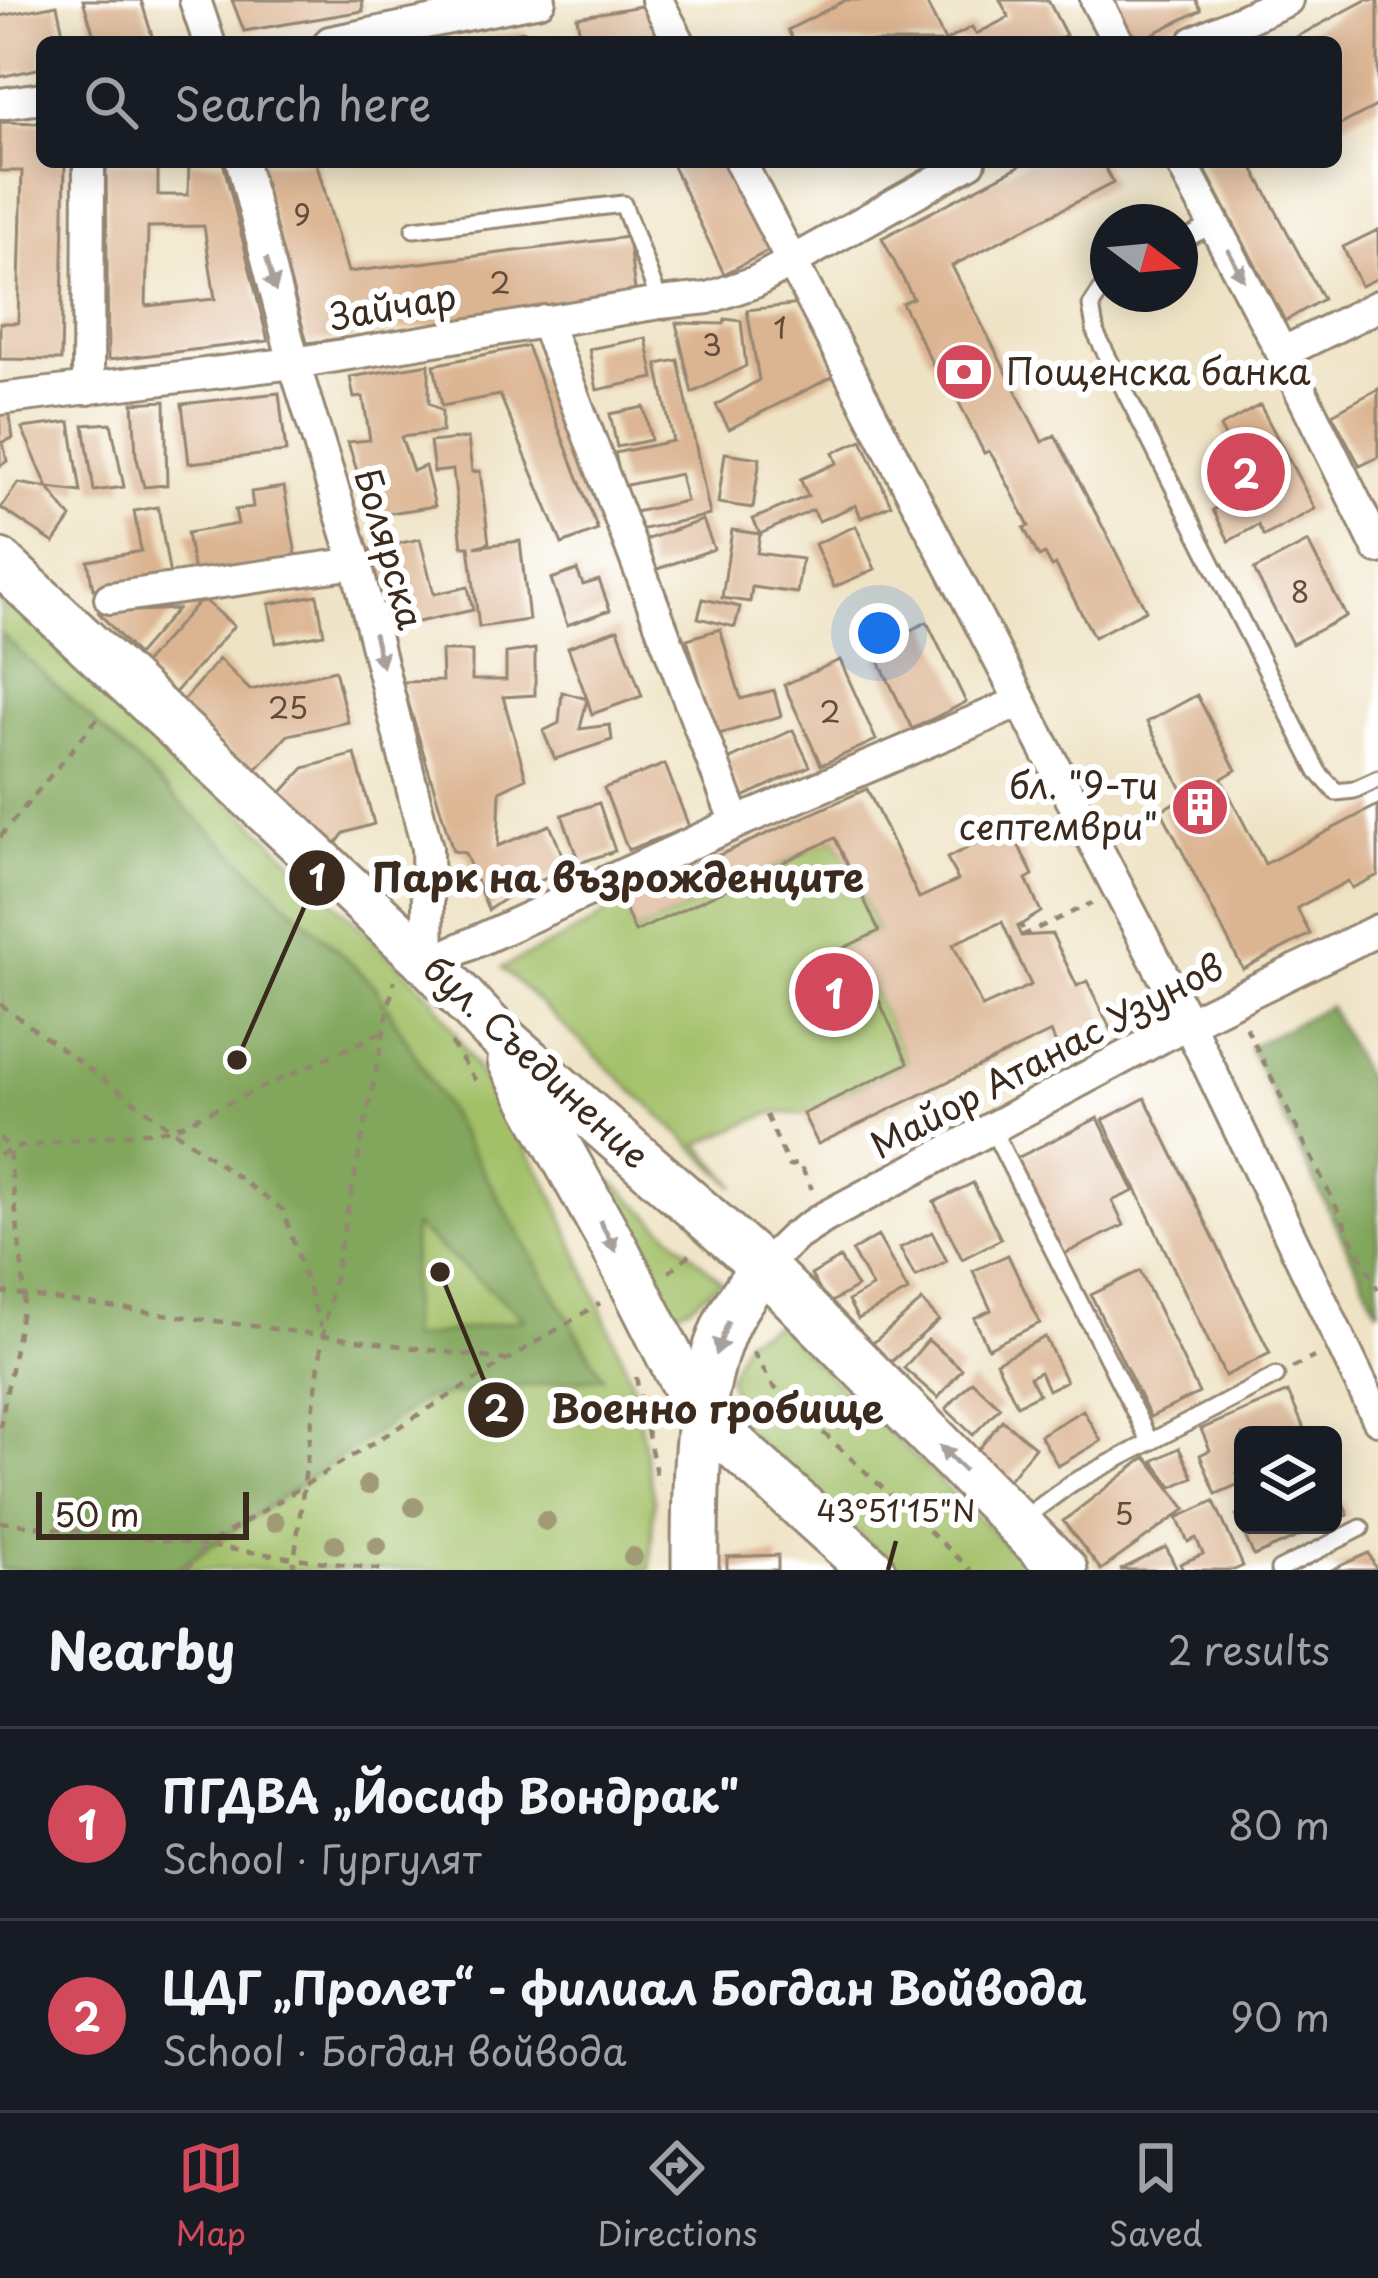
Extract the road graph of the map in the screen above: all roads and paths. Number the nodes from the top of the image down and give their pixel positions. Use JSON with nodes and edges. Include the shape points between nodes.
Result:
{"nodes":[{"id":1,"x":195,"y":0,"type":"edge"},
{"id":2,"x":540,"y":0,"type":"edge"},
{"id":3,"x":657,"y":0,"type":"edge"},
{"id":4,"x":1096,"y":0,"type":"edge"},
{"id":5,"x":1287,"y":0,"type":"edge"},
{"id":6,"x":207,"y":36,"type":"edge"},
{"id":7,"x":361,"y":36,"type":"edge"},
{"id":8,"x":676,"y":36,"type":"edge"},
{"id":9,"x":1115,"y":36,"type":"edge"},
{"id":10,"x":1207,"y":36,"type":"edge"},
{"id":11,"x":36,"y":99,"type":"edge"},
{"id":12,"x":0,"y":104,"type":"edge"},
{"id":13,"x":89,"y":168,"type":"edge"},
{"id":14,"x":244,"y":168,"type":"edge"},
{"id":15,"x":743,"y":168,"type":"edge"},
{"id":16,"x":959,"y":168,"type":"edge"},
{"id":17,"x":1184,"y":168,"type":"edge"},
{"id":18,"x":1214,"y":224,"type":"junction"},
{"id":19,"x":414,"y":229,"type":"dead end"},
{"id":20,"x":1198,"y":232,"type":"edge"},
{"id":21,"x":792,"y":262,"type":"junction"},
{"id":22,"x":660,"y":303,"type":"junction"},
{"id":23,"x":1378,"y":306,"type":"edge"},
{"id":24,"x":1092,"y":312,"type":"edge"},
{"id":25,"x":545,"y":321,"type":"junction"},
{"id":26,"x":1282,"y":352,"type":"junction"},
{"id":27,"x":294,"y":363,"type":"junction"},
{"id":28,"x":88,"y":389,"type":"junction"},
{"id":29,"x":0,"y":399,"type":"edge"},
{"id":30,"x":1378,"y":548,"type":"edge"},
{"id":31,"x":0,"y":562,"type":"edge"},
{"id":32,"x":356,"y":563,"type":"junction"},
{"id":33,"x":110,"y":598,"type":"dead end"},
{"id":34,"x":1019,"y":702,"type":"junction"},
{"id":35,"x":106,"y":709,"type":"dead end"},
{"id":36,"x":1378,"y":779,"type":"edge"},
{"id":37,"x":736,"y":823,"type":"junction"},
{"id":38,"x":0,"y":837,"type":"edge"},
{"id":39,"x":1118,"y":890,"type":"junction"},
{"id":40,"x":1016,"y":927,"type":"dead end"},
{"id":41,"x":1378,"y":930,"type":"edge"},
{"id":42,"x":412,"y":976,"type":"junction"},
{"id":43,"x":1232,"y":1001,"type":"junction"},
{"id":44,"x":0,"y":1004,"type":"edge"},
{"id":45,"x":1188,"y":1023,"type":"junction"},
{"id":46,"x":440,"y":1026,"type":"dead end"},
{"id":47,"x":385,"y":1030,"type":"junction"},
{"id":48,"x":493,"y":1030,"type":"junction"},
{"id":49,"x":479,"y":1084,"type":"dead end"},
{"id":50,"x":766,"y":1115,"type":"dead end"},
{"id":51,"x":992,"y":1129,"type":"junction"},
{"id":52,"x":172,"y":1130,"type":"junction"},
{"id":53,"x":0,"y":1137,"type":"edge"},
{"id":54,"x":9,"y":1150,"type":"junction"},
{"id":55,"x":0,"y":1155,"type":"edge"},
{"id":56,"x":825,"y":1217,"type":"junction"},
{"id":57,"x":692,"y":1252,"type":"dead end"},
{"id":58,"x":763,"y":1268,"type":"junction"},
{"id":59,"x":667,"y":1273,"type":"dead end"},
{"id":60,"x":1378,"y":1290,"type":"edge"},
{"id":61,"x":0,"y":1292,"type":"edge"},
{"id":62,"x":26,"y":1295,"type":"junction"},
{"id":63,"x":606,"y":1302,"type":"dead end"},
{"id":64,"x":323,"y":1333,"type":"junction"},
{"id":65,"x":722,"y":1334,"type":"junction"},
{"id":66,"x":1342,"y":1343,"type":"junction"},
{"id":67,"x":646,"y":1349,"type":"junction"},
{"id":68,"x":506,"y":1360,"type":"junction"},
{"id":69,"x":1276,"y":1376,"type":"joint"},
{"id":70,"x":704,"y":1418,"type":"junction"},
{"id":71,"x":1378,"y":1419,"type":"edge"},
{"id":72,"x":0,"y":1427,"type":"edge"},
{"id":73,"x":1149,"y":1440,"type":"junction"},
{"id":74,"x":306,"y":1484,"type":"junction"},
{"id":75,"x":678,"y":1496,"type":"junction"},
{"id":76,"x":0,"y":1522,"type":"edge"},
{"id":77,"x":1017,"y":1523,"type":"junction"},
{"id":78,"x":1361,"y":1528,"type":"dead end"},
{"id":79,"x":206,"y":1546,"type":"junction"},
{"id":80,"x":296,"y":1558,"type":"junction"},
{"id":81,"x":186,"y":1570,"type":"edge"},
{"id":82,"x":293,"y":1570,"type":"edge"},
{"id":83,"x":385,"y":1570,"type":"edge"},
{"id":84,"x":695,"y":1570,"type":"edge"},
{"id":85,"x":872,"y":1570,"type":"edge"},
{"id":86,"x":971,"y":1570,"type":"edge"},
{"id":87,"x":1064,"y":1570,"type":"edge"},
{"id":88,"x":1280,"y":1570,"type":"edge"}],
"edges":[{"from":1,"to":6,"type":"street"},
{"from":2,"to":7,"type":"street"},
{"from":3,"to":8,"type":"street"},
{"from":4,"to":9,"type":"street"},
{"from":5,"to":10,"type":"street"},
{"from":11,"to":12,"type":"street"},
{"from":13,"to":28,"type":"street"},
{"from":14,"to":27,"type":"street","name":"Болярска","one_way":true},
{"from":15,"to":21,"type":"street"},
{"from":16,"to":21,"type":"street","name":"Зайчар"},
{"from":17,"to":18,"type":"street"},
{"from":18,"to":20,"type":"lane"},
{"from":18,"to":26,"type":"street","one_way":true},
{"from":19,"to":22,"type":"lane","via":[[623,204]]},
{"from":21,"to":22,"type":"street","name":"Зайчар","via":[[708,298]]},
{"from":21,"to":34,"type":"street"},
{"from":22,"to":25,"type":"street","name":"Зайчар"},
{"from":23,"to":26,"type":"street"},
{"from":24,"to":36,"type":"lane","via":[[1096,334],[1318,772],[1336,792]]},
{"from":25,"to":27,"type":"street","name":"Зайчар"},
{"from":25,"to":37,"type":"street"},
{"from":26,"to":30,"type":"street"},
{"from":27,"to":28,"type":"street","name":"Зайчар"},
{"from":27,"to":32,"type":"street","name":"Болярска"},
{"from":28,"to":29,"type":"street","name":"Зайчар"},
{"from":31,"to":42,"type":"main road","name":"бул. Съединение"},
{"from":32,"to":33,"type":"street"},
{"from":32,"to":42,"type":"street","name":"Болярска","one_way":true,"via":[[427,848]]},
{"from":34,"to":37,"type":"street"},
{"from":34,"to":39,"type":"street"},
{"from":35,"to":38,"type":"path"},
{"from":37,"to":42,"type":"street"},
{"from":39,"to":40,"type":"path","via":[[1023,935]]},
{"from":39,"to":45,"type":"street"},
{"from":41,"to":43,"type":"street","name":"Майор Атанас Узунов"},
{"from":42,"to":47,"type":"path"},
{"from":42,"to":48,"type":"main road","name":"бул. Съединение"},
{"from":43,"to":45,"type":"street","name":"Майор Атанас Узунов"},
{"from":43,"to":60,"type":"path"},
{"from":44,"to":52,"type":"path"},
{"from":45,"to":51,"type":"street","name":"Майор Атанас Узунов"},
{"from":45,"to":66,"type":"street"},
{"from":46,"to":49,"type":"path"},
{"from":47,"to":52,"type":"path"},
{"from":47,"to":64,"type":"path"},
{"from":48,"to":58,"type":"main road","name":"бул. Съединение"},
{"from":48,"to":67,"type":"main road","name":"бул. Съединение","one_way":true,"via":[[552,1134]]},
{"from":50,"to":56,"type":"path"},
{"from":51,"to":56,"type":"street","name":"Майор Атанас Узунов"},
{"from":51,"to":73,"type":"lane"},
{"from":52,"to":54,"type":"path"},
{"from":52,"to":64,"type":"path","via":[[283,1210]]},
{"from":53,"to":54,"type":"path"},
{"from":54,"to":55,"type":"path"},
{"from":54,"to":62,"type":"path"},
{"from":56,"to":58,"type":"street","name":"Майор Атанас Узунов"},
{"from":57,"to":59,"type":"path"},
{"from":58,"to":65,"type":"main road"},
{"from":77,"to":58,"type":"main road","name":"бул. Съединение","one_way":true},
{"from":61,"to":62,"type":"path"},
{"from":62,"to":64,"type":"path"},
{"from":62,"to":72,"type":"path"},
{"from":63,"to":68,"type":"path"},
{"from":64,"to":68,"type":"path"},
{"from":64,"to":74,"type":"path"},
{"from":65,"to":70,"type":"main road","one_way":true},
{"from":65,"to":86,"type":"path","via":[[754,1353],[772,1386]]},
{"from":66,"to":69,"type":"path"},
{"from":66,"to":71,"type":"street"},
{"from":67,"to":70,"type":"main road","name":"бул. Съединение"},
{"from":67,"to":75,"type":"path","via":[[654,1471]]},
{"from":68,"to":74,"type":"path"},
{"from":69,"to":73,"type":"lane"},
{"from":70,"to":75,"type":"main road"},
{"from":70,"to":85,"type":"main road","name":"бул. Съединение"},
{"from":73,"to":77,"type":"lane"},
{"from":74,"to":79,"type":"path"},
{"from":74,"to":80,"type":"path"},
{"from":75,"to":84,"type":"main road"},
{"from":76,"to":79,"type":"path"},
{"from":77,"to":87,"type":"main road","name":"бул. Съединение"},
{"from":78,"to":88,"type":"lane"},
{"from":79,"to":80,"type":"path"},
{"from":79,"to":81,"type":"path"},
{"from":80,"to":82,"type":"path"},
{"from":80,"to":83,"type":"path"}]}
